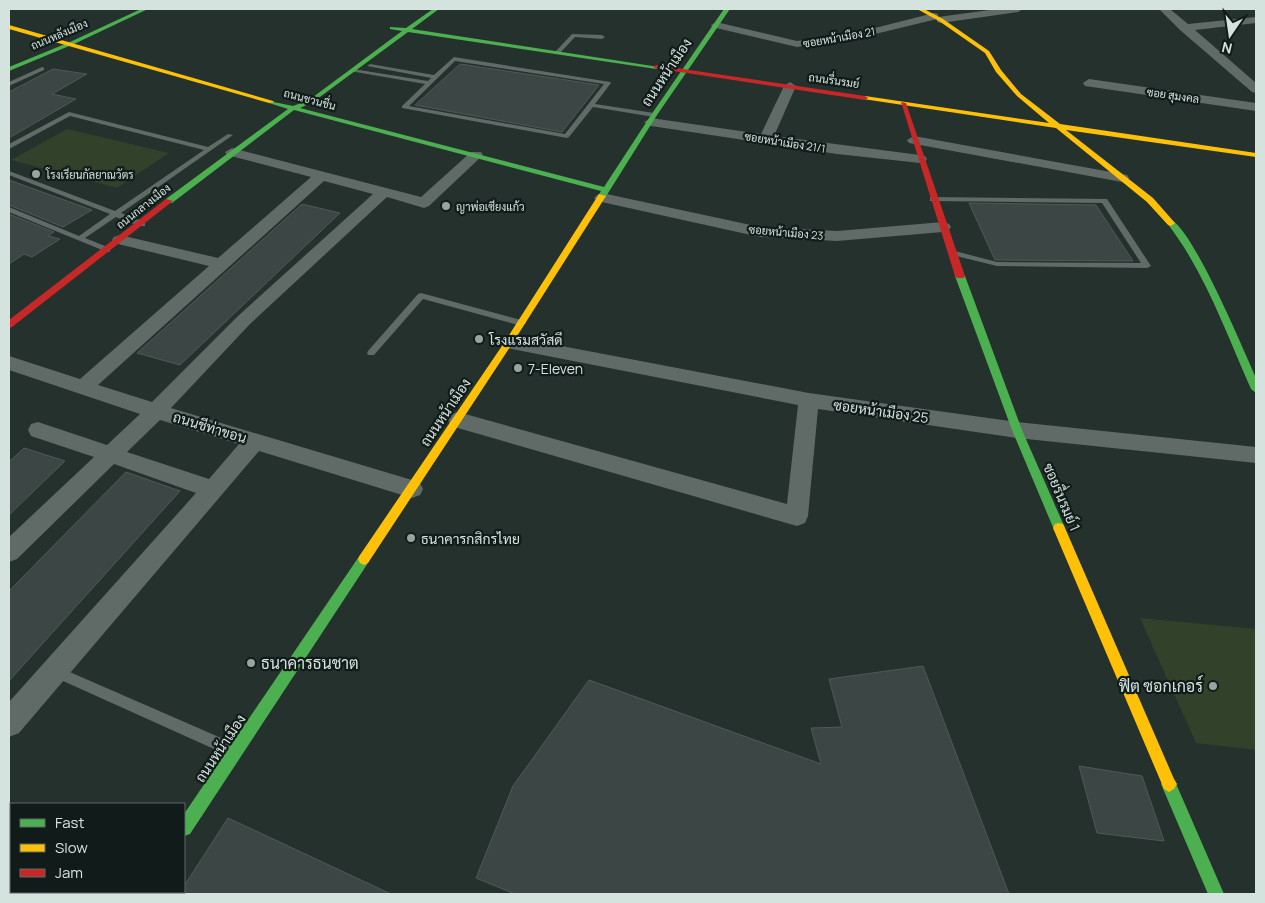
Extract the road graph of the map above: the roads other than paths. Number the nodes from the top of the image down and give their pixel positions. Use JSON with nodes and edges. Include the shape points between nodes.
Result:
{"nodes":[{"id":1,"x":145,"y":9,"type":"edge"},
{"id":2,"x":419,"y":9,"type":"edge"},
{"id":3,"x":436,"y":9,"type":"edge"},
{"id":4,"x":727,"y":9,"type":"edge"},
{"id":5,"x":920,"y":9,"type":"edge"},
{"id":6,"x":1018,"y":9,"type":"edge"},
{"id":7,"x":1164,"y":9,"type":"edge"},
{"id":8,"x":938,"y":18,"type":"junction"},
{"id":9,"x":1256,"y":20,"type":"edge"},
{"id":10,"x":716,"y":25,"type":"junction"},
{"id":11,"x":9,"y":27,"type":"edge"},
{"id":12,"x":392,"y":28,"type":"junction"},
{"id":13,"x":1184,"y":28,"type":"junction"},
{"id":14,"x":408,"y":30,"type":"junction"},
{"id":15,"x":602,"y":37,"type":"dead end"},
{"id":16,"x":72,"y":44,"type":"junction"},
{"id":17,"x":558,"y":52,"type":"junction"},
{"id":18,"x":357,"y":68,"type":"junction"},
{"id":19,"x":9,"y":69,"type":"edge"},
{"id":20,"x":42,"y":69,"type":"dead end"},
{"id":21,"x":1256,"y":70,"type":"edge"},
{"id":22,"x":685,"y":71,"type":"junction"},
{"id":23,"x":1237,"y":72,"type":"junction"},
{"id":24,"x":435,"y":77,"type":"junction"},
{"id":25,"x":429,"y":83,"type":"junction"},
{"id":26,"x":9,"y":84,"type":"edge"},
{"id":27,"x":1089,"y":84,"type":"dead end"},
{"id":28,"x":790,"y":86,"type":"junction"},
{"id":29,"x":1256,"y":89,"type":"edge"},
{"id":30,"x":903,"y":103,"type":"junction"},
{"id":31,"x":591,"y":105,"type":"junction"},
{"id":32,"x":1256,"y":107,"type":"edge"},
{"id":33,"x":293,"y":108,"type":"junction"},
{"id":34,"x":653,"y":118,"type":"junction"},
{"id":35,"x":1056,"y":125,"type":"junction"},
{"id":36,"x":230,"y":135,"type":"dead end"},
{"id":37,"x":766,"y":139,"type":"junction"},
{"id":38,"x":914,"y":140,"type":"junction"},
{"id":39,"x":9,"y":147,"type":"edge"},
{"id":40,"x":209,"y":149,"type":"junction"},
{"id":41,"x":232,"y":152,"type":"junction"},
{"id":42,"x":476,"y":155,"type":"junction"},
{"id":43,"x":1256,"y":155,"type":"edge"},
{"id":44,"x":920,"y":159,"type":"junction"},
{"id":45,"x":9,"y":173,"type":"edge"},
{"id":46,"x":321,"y":176,"type":"junction"},
{"id":47,"x":1122,"y":178,"type":"junction"},
{"id":48,"x":384,"y":192,"type":"junction"},
{"id":49,"x":604,"y":194,"type":"junction"},
{"id":50,"x":934,"y":199,"type":"junction"},
{"id":51,"x":9,"y":209,"type":"edge"},
{"id":52,"x":115,"y":214,"type":"junction"},
{"id":53,"x":142,"y":224,"type":"junction"},
{"id":54,"x":943,"y":227,"type":"junction"},
{"id":55,"x":79,"y":239,"type":"junction"},
{"id":56,"x":120,"y":240,"type":"junction"},
{"id":57,"x":106,"y":250,"type":"junction"},
{"id":58,"x":951,"y":252,"type":"junction"},
{"id":59,"x":222,"y":264,"type":"junction"},
{"id":60,"x":522,"y":323,"type":"junction"},
{"id":61,"x":9,"y":325,"type":"edge"},
{"id":62,"x":510,"y":342,"type":"junction"},
{"id":63,"x":371,"y":353,"type":"dead end"},
{"id":64,"x":9,"y":363,"type":"edge"},
{"id":65,"x":83,"y":388,"type":"junction"},
{"id":66,"x":1256,"y":389,"type":"edge"},
{"id":67,"x":809,"y":400,"type":"junction"},
{"id":68,"x":156,"y":411,"type":"junction"},
{"id":69,"x":458,"y":420,"type":"junction"},
{"id":70,"x":38,"y":430,"type":"dead end"},
{"id":71,"x":1017,"y":430,"type":"junction"},
{"id":72,"x":255,"y":441,"type":"junction"},
{"id":73,"x":110,"y":454,"type":"junction"},
{"id":74,"x":1256,"y":455,"type":"edge"},
{"id":75,"x":212,"y":489,"type":"junction"},
{"id":76,"x":412,"y":489,"type":"junction"},
{"id":77,"x":9,"y":552,"type":"edge"},
{"id":78,"x":55,"y":671,"type":"junction"},
{"id":79,"x":9,"y":723,"type":"edge"},
{"id":80,"x":236,"y":751,"type":"junction"},
{"id":81,"x":185,"y":827,"type":"edge"},
{"id":82,"x":1216,"y":894,"type":"edge"}],
"edges":[{"from":1,"to":16,"type":"street","name":"ถนนหลังเมือง"},
{"from":2,"to":12,"type":"street","name":"ถนนกลางเมือง"},
{"from":3,"to":14,"type":"street","name":"ถนนกลางเมือง"},
{"from":4,"to":10,"type":"street","name":"ถนนหน้าเมือง"},
{"from":5,"to":8,"type":"street"},
{"from":6,"to":8,"type":"street","name":"ซอยหน้าเมือง 21"},
{"from":7,"to":13,"type":"street"},
{"from":8,"to":10,"type":"street","name":"ซอยหน้าเมือง 21","via":[[796,44]]},
{"from":8,"to":35,"type":"street","via":[[988,52],[998,71],[1019,95]]},
{"from":9,"to":13,"type":"street"},
{"from":10,"to":22,"type":"street","name":"ถนนหน้าเมือง"},
{"from":11,"to":16,"type":"street","name":"ถนนชวนชื่น"},
{"from":12,"to":14,"type":"street","name":"ถนนรื่นรมย์"},
{"from":12,"to":33,"type":"street","name":"ถนนกลางเมือง","via":[[297,98]]},
{"from":13,"to":23,"type":"street"},
{"from":14,"to":17,"type":"street","name":"ถนนรื่นรมย์"},
{"from":14,"to":18,"type":"street","name":"ถนนกลางเมือง"},
{"from":15,"to":17,"type":"lane","via":[[574,36]]},
{"from":16,"to":19,"type":"street","name":"ถนนหลังเมือง"},
{"from":16,"to":33,"type":"street","name":"ถนนชวนชื่น"},
{"from":17,"to":22,"type":"street","name":"ถนนรื่นรมย์"},
{"from":18,"to":24,"type":"lane"},
{"from":18,"to":25,"type":"lane"},
{"from":18,"to":33,"type":"street","name":"ถนนกลางเมือง","via":[[311,101]]},
{"from":20,"to":26,"type":"lane"},
{"from":21,"to":23,"type":"street"},
{"from":22,"to":28,"type":"street","name":"ถนนรื่นรมย์"},
{"from":22,"to":34,"type":"street","name":"ถนนหน้าเมือง"},
{"from":23,"to":29,"type":"street"},
{"from":24,"to":25,"type":"lane"},
{"from":24,"to":31,"type":"lane","via":[[454,59],[608,83]]},
{"from":25,"to":31,"type":"lane","via":[[404,107],[567,136]]},
{"from":27,"to":32,"type":"street","name":"ซอย สุมงคล"},
{"from":28,"to":30,"type":"street","name":"ถนนรื่นรมย์"},
{"from":28,"to":37,"type":"street"},
{"from":30,"to":35,"type":"street","name":"ถนนรื่นรมย์"},
{"from":30,"to":38,"type":"street","name":"ซอยรื่นรมย์ 1"},
{"from":31,"to":34,"type":"lane"},
{"from":33,"to":41,"type":"street","name":"ถนนกลางเมือง"},
{"from":33,"to":42,"type":"street","name":"ถนนชวนชื่น"},
{"from":34,"to":37,"type":"street","name":"ซอยหน้าเมือง 21/1"},
{"from":34,"to":49,"type":"street","name":"ถนนหน้าเมือง"},
{"from":35,"to":43,"type":"street","name":"ถนนรื่นรมย์"},
{"from":35,"to":47,"type":"street"},
{"from":36,"to":40,"type":"lane"},
{"from":37,"to":44,"type":"street","name":"ซอยหน้าเมือง 21/1"},
{"from":38,"to":44,"type":"street","name":"ซอยรื่นรมย์ 1"},
{"from":38,"to":47,"type":"street"},
{"from":39,"to":40,"type":"lane","via":[[69,114]]},
{"from":40,"to":52,"type":"lane"},
{"from":41,"to":46,"type":"street"},
{"from":41,"to":53,"type":"street","name":"ถนนกลางเมือง"},
{"from":42,"to":48,"type":"street","via":[[424,203]]},
{"from":42,"to":49,"type":"street","name":"ถนนชวนชื่น"},
{"from":44,"to":50,"type":"street","name":"ซอยรื่นรมย์ 1"},
{"from":45,"to":52,"type":"lane"},
{"from":46,"to":48,"type":"street"},
{"from":46,"to":59,"type":"street"},
{"from":47,"to":66,"type":"street","via":[[1150,200],[1179,232],[1201,268]]},
{"from":48,"to":68,"type":"street","via":[[244,320]]},
{"from":49,"to":54,"type":"street","name":"ซอยหน้าเมือง 23","via":[[760,232],[837,236]]},
{"from":49,"to":60,"type":"street","name":"ถนนหน้าเมือง"},
{"from":50,"to":54,"type":"street","name":"ซอยรื่นรมย์ 1"},
{"from":50,"to":58,"type":"lane","via":[[1104,202],[1147,266],[997,264]]},
{"from":51,"to":55,"type":"lane"},
{"from":52,"to":53,"type":"lane"},
{"from":52,"to":55,"type":"lane"},
{"from":53,"to":56,"type":"street","name":"ถนนกลางเมือง"},
{"from":54,"to":58,"type":"street","name":"ซอยรื่นรมย์ 1"},
{"from":55,"to":57,"type":"lane"},
{"from":56,"to":57,"type":"street","name":"ถนนกลางเมือง"},
{"from":56,"to":59,"type":"street"},
{"from":57,"to":61,"type":"street","name":"ถนนกลางเมือง"},
{"from":58,"to":71,"type":"street","name":"ซอยรื่นรมย์ 1"},
{"from":59,"to":65,"type":"street"},
{"from":60,"to":62,"type":"street","name":"ถนนหน้าเมือง"},
{"from":60,"to":63,"type":"lane","via":[[421,296]]},
{"from":62,"to":67,"type":"street","name":"ซอยหน้าเมือง 25"},
{"from":62,"to":69,"type":"street","name":"ถนนหน้าเมือง"},
{"from":64,"to":65,"type":"street","name":"ถนนชีท่าขอน"},
{"from":65,"to":68,"type":"street","name":"ถนนชีท่าขอน"},
{"from":67,"to":69,"type":"street","via":[[797,516]]},
{"from":67,"to":71,"type":"street","name":"ซอยหน้าเมือง 25"},
{"from":68,"to":72,"type":"street","name":"ถนนชีท่าขอน"},
{"from":68,"to":73,"type":"street"},
{"from":69,"to":76,"type":"street","name":"ถนนหน้าเมือง"},
{"from":70,"to":73,"type":"street"},
{"from":71,"to":74,"type":"street","name":"ซอยหน้าเมือง 25"},
{"from":71,"to":82,"type":"street","name":"ซอยรื่นรมย์ 1"},
{"from":72,"to":75,"type":"street"},
{"from":72,"to":76,"type":"street","name":"ถนนชีท่าขอน"},
{"from":73,"to":75,"type":"street"},
{"from":73,"to":77,"type":"street"},
{"from":75,"to":78,"type":"street"},
{"from":76,"to":80,"type":"street","name":"ถนนหน้าเมือง"},
{"from":78,"to":79,"type":"street"},
{"from":78,"to":80,"type":"lane"},
{"from":80,"to":81,"type":"street","name":"ถนนหน้าเมือง"}]}
